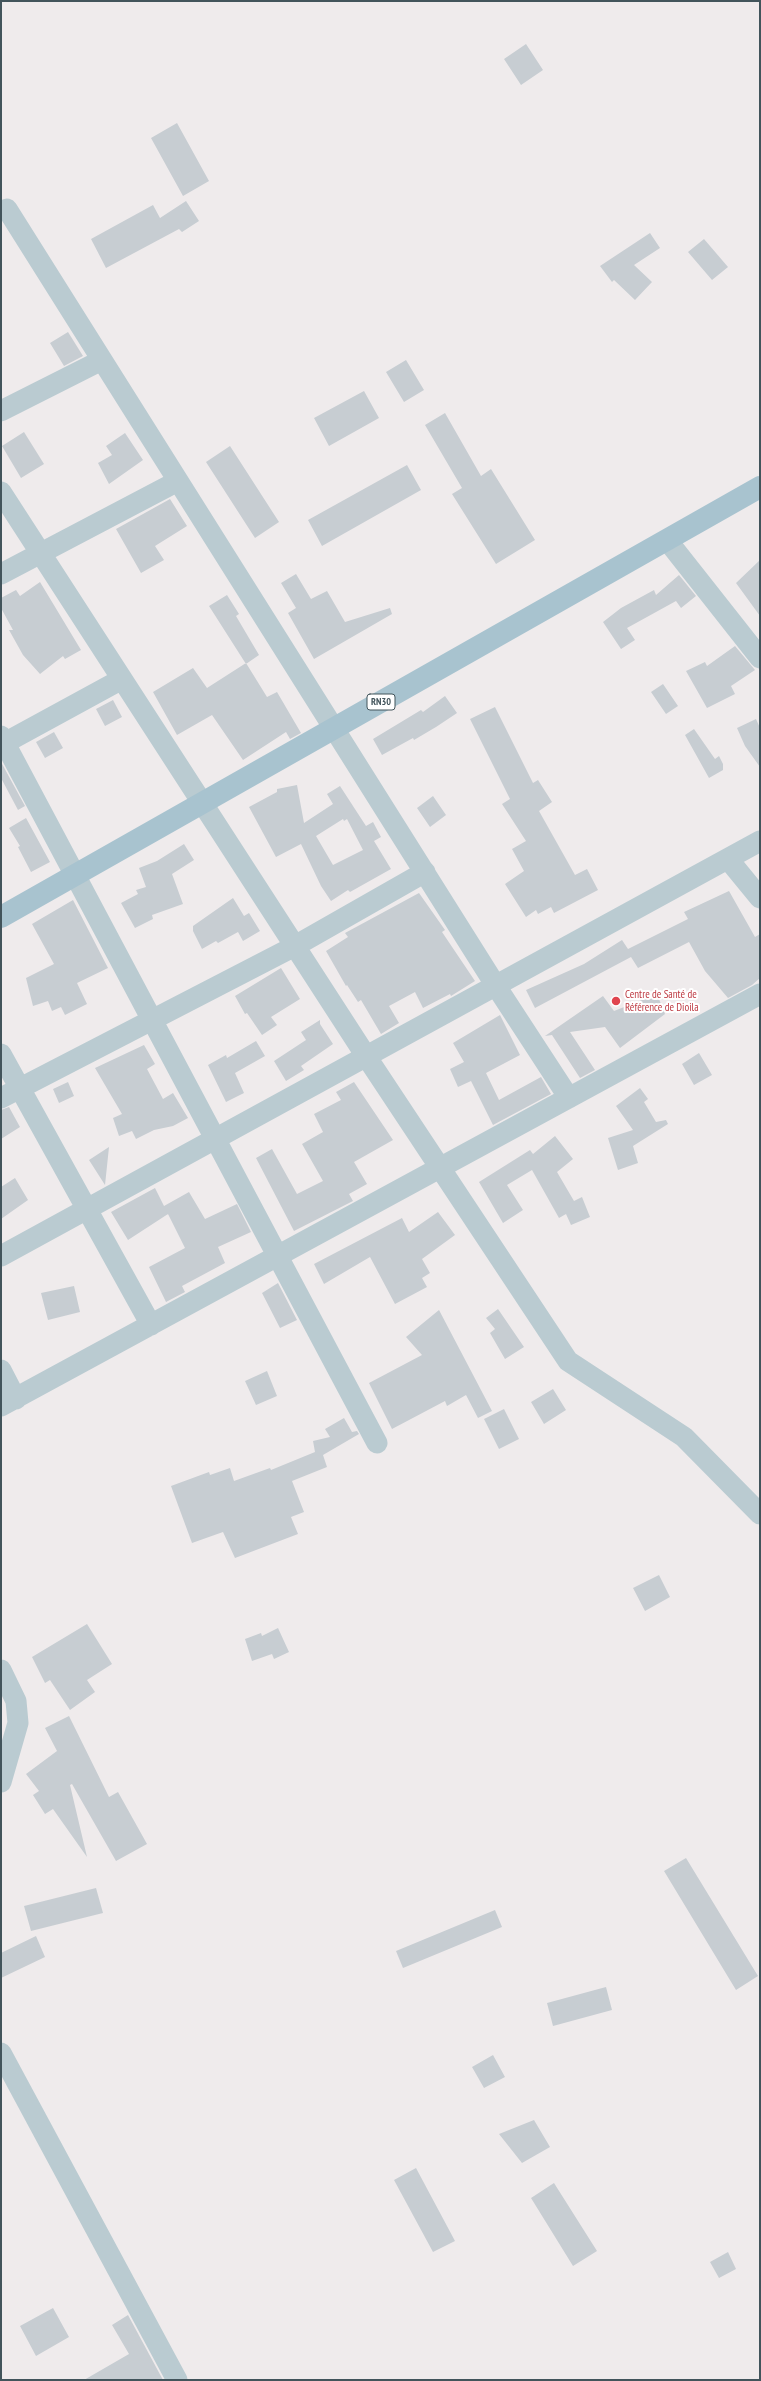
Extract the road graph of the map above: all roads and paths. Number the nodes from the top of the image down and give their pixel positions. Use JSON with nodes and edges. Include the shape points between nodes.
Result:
{"nodes":[{"id":1,"x":7,"y":210,"type":"dead end"},
{"id":2,"x":102,"y":360,"type":"junction"},
{"id":3,"x":1,"y":411,"type":"edge"},
{"id":4,"x":178,"y":481,"type":"junction"},
{"id":5,"x":760,"y":487,"type":"edge"},
{"id":6,"x":1,"y":492,"type":"edge"},
{"id":7,"x":667,"y":540,"type":"junction"},
{"id":8,"x":40,"y":553,"type":"junction"},
{"id":9,"x":1,"y":574,"type":"edge"},
{"id":10,"x":760,"y":658,"type":"edge"},
{"id":11,"x":122,"y":679,"type":"junction"},
{"id":12,"x":335,"y":728,"type":"junction"},
{"id":13,"x":2,"y":741,"type":"edge"},
{"id":14,"x":202,"y":803,"type":"junction"},
{"id":15,"x":760,"y":842,"type":"edge"},
{"id":16,"x":728,"y":859,"type":"junction"},
{"id":17,"x":425,"y":872,"type":"junction"},
{"id":18,"x":75,"y":876,"type":"junction"},
{"id":19,"x":760,"y":898,"type":"edge"},
{"id":20,"x":1,"y":917,"type":"edge"},
{"id":21,"x":295,"y":946,"type":"junction"},
{"id":22,"x":496,"y":986,"type":"junction"},
{"id":23,"x":760,"y":994,"type":"edge"},
{"id":24,"x":152,"y":1020,"type":"junction"},
{"id":25,"x":1,"y":1054,"type":"edge"},
{"id":26,"x":366,"y":1056,"type":"junction"},
{"id":27,"x":20,"y":1088,"type":"junction"},
{"id":28,"x":1,"y":1098,"type":"edge"},
{"id":29,"x":569,"y":1098,"type":"junction"},
{"id":30,"x":215,"y":1139,"type":"junction"},
{"id":31,"x":441,"y":1168,"type":"junction"},
{"id":32,"x":86,"y":1209,"type":"junction"},
{"id":33,"x":1,"y":1256,"type":"edge"},
{"id":34,"x":279,"y":1256,"type":"junction"},
{"id":35,"x":151,"y":1325,"type":"junction"},
{"id":36,"x":1,"y":1370,"type":"edge"},
{"id":37,"x":8,"y":1402,"type":"edge"},
{"id":38,"x":377,"y":1443,"type":"dead end"},
{"id":39,"x":760,"y":1514,"type":"edge"},
{"id":40,"x":1,"y":1670,"type":"edge"},
{"id":41,"x":1,"y":1782,"type":"edge"},
{"id":42,"x":1,"y":2053,"type":"edge"},
{"id":43,"x":177,"y":2380,"type":"edge"}],
"edges":[{"from":1,"to":2,"type":"street"},
{"from":2,"to":3,"type":"street"},
{"from":2,"to":4,"type":"street"},
{"from":4,"to":8,"type":"street"},
{"from":4,"to":12,"type":"street"},
{"from":5,"to":7,"type":"main road","number":"RN30"},
{"from":6,"to":8,"type":"street"},
{"from":7,"to":10,"type":"street"},
{"from":7,"to":12,"type":"main road","number":"RN30"},
{"from":8,"to":9,"type":"street"},
{"from":8,"to":11,"type":"street"},
{"from":11,"to":13,"type":"street"},
{"from":11,"to":14,"type":"street"},
{"from":12,"to":14,"type":"main road","number":"RN30"},
{"from":12,"to":17,"type":"street"},
{"from":13,"to":18,"type":"street"},
{"from":14,"to":18,"type":"main road","number":"RN30"},
{"from":14,"to":21,"type":"street"},
{"from":15,"to":16,"type":"street"},
{"from":16,"to":19,"type":"street"},
{"from":16,"to":22,"type":"street"},
{"from":17,"to":21,"type":"street"},
{"from":17,"to":22,"type":"street"},
{"from":18,"to":20,"type":"main road","number":"RN30"},
{"from":18,"to":24,"type":"street"},
{"from":21,"to":24,"type":"street"},
{"from":21,"to":26,"type":"street"},
{"from":22,"to":26,"type":"street"},
{"from":22,"to":29,"type":"street"},
{"from":23,"to":29,"type":"street"},
{"from":24,"to":27,"type":"street"},
{"from":24,"to":30,"type":"street"},
{"from":25,"to":27,"type":"street"},
{"from":26,"to":30,"type":"street"},
{"from":26,"to":31,"type":"street"},
{"from":27,"to":28,"type":"street"},
{"from":27,"to":32,"type":"street"},
{"from":29,"to":31,"type":"street"},
{"from":30,"to":32,"type":"street"},
{"from":30,"to":34,"type":"street"},
{"from":31,"to":34,"type":"street"},
{"from":31,"to":39,"type":"street","via":[[568,1361],[684,1437]]},
{"from":32,"to":33,"type":"street"},
{"from":32,"to":35,"type":"street"},
{"from":34,"to":35,"type":"street"},
{"from":34,"to":38,"type":"street"},
{"from":35,"to":37,"type":"street"},
{"from":36,"to":37,"type":"street"},
{"from":40,"to":41,"type":"street","via":[[16,1701],[18,1723]]},
{"from":42,"to":43,"type":"street"}]}
